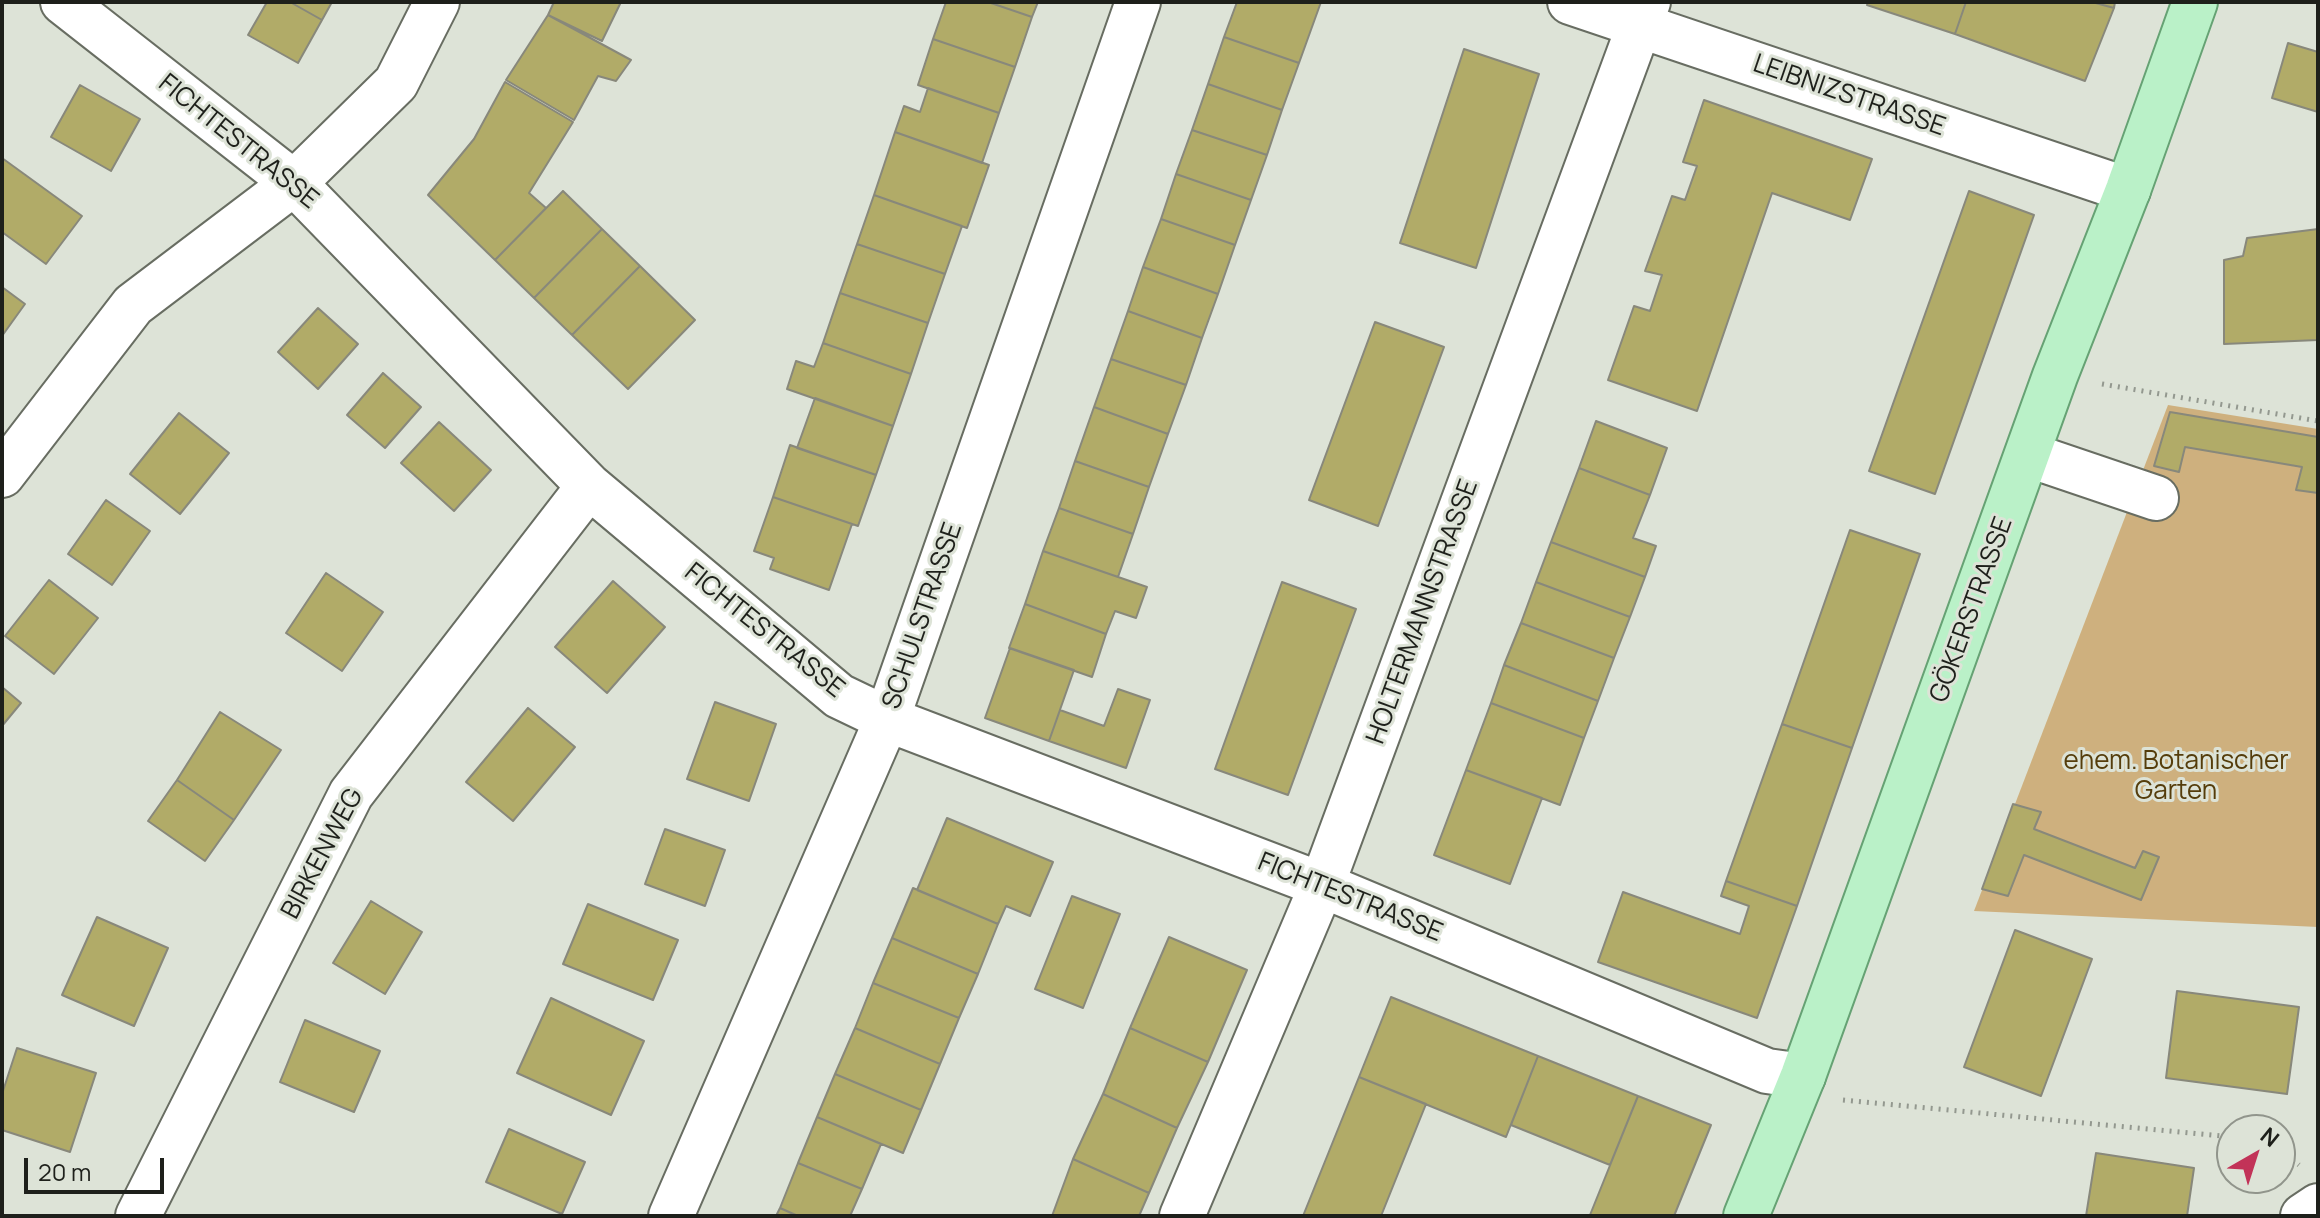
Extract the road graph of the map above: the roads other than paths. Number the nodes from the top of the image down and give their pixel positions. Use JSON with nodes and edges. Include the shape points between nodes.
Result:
{"nodes":[{"id":1,"x":63,"y":2,"type":"edge"},
{"id":2,"x":437,"y":2,"type":"edge"},
{"id":3,"x":1138,"y":2,"type":"edge"},
{"id":4,"x":1570,"y":2,"type":"edge"},
{"id":5,"x":2195,"y":2,"type":"edge"},
{"id":6,"x":1644,"y":13,"type":"edge"},
{"id":7,"x":294,"y":183,"type":"junction"},
{"id":8,"x":2128,"y":190,"type":"junction"},
{"id":9,"x":2029,"y":455,"type":"junction"},
{"id":10,"x":2,"y":475,"type":"edge"},
{"id":11,"x":589,"y":486,"type":"junction"},
{"id":12,"x":2156,"y":498,"type":"dead end"},
{"id":13,"x":887,"y":719,"type":"junction"},
{"id":14,"x":1322,"y":885,"type":"junction"},
{"id":15,"x":1799,"y":1085,"type":"junction"},
{"id":16,"x":2318,"y":1206,"type":"edge"},
{"id":17,"x":138,"y":1216,"type":"edge"},
{"id":18,"x":671,"y":1216,"type":"edge"},
{"id":19,"x":1182,"y":1216,"type":"edge"},
{"id":20,"x":1746,"y":1216,"type":"edge"},
{"id":21,"x":2303,"y":1216,"type":"edge"}],
"edges":[{"from":1,"to":7,"type":"street","name":"FICHTESTRASSE"},
{"from":2,"to":7,"type":"street","via":[[396,83]]},
{"from":3,"to":13,"type":"street","name":"SCHULSTRASSE"},
{"from":4,"to":6,"type":"street","name":"LEIBNIZSTRASSE"},
{"from":5,"to":8,"type":"main road","name":"GÖKERSTRASSE"},
{"from":6,"to":8,"type":"street","name":"LEIBNIZSTRASSE"},
{"from":6,"to":14,"type":"street","name":"HOLTERMANNSTRASSE"},
{"from":7,"to":10,"type":"street","via":[[133,305]]},
{"from":7,"to":11,"type":"street","name":"FICHTESTRASSE"},
{"from":8,"to":9,"type":"main road","name":"GÖKERSTRASSE"},
{"from":9,"to":12,"type":"street"},
{"from":9,"to":15,"type":"main road","name":"GÖKERSTRASSE"},
{"from":11,"to":13,"type":"street","name":"FICHTESTRASSE","via":[[839,696]]},
{"from":11,"to":17,"type":"street","name":"BIRKENWEG","via":[[351,794]]},
{"from":13,"to":14,"type":"street","name":"FICHTESTRASSE"},
{"from":13,"to":18,"type":"street","name":"SCHULSTRASSE"},
{"from":14,"to":15,"type":"street","name":"FICHTESTRASSE"},
{"from":14,"to":19,"type":"street","name":"HOLTERMANNSTRASSE"},
{"from":15,"to":20,"type":"main road","name":"GÖKERSTRASSE"},
{"from":16,"to":21,"type":"street"}]}
